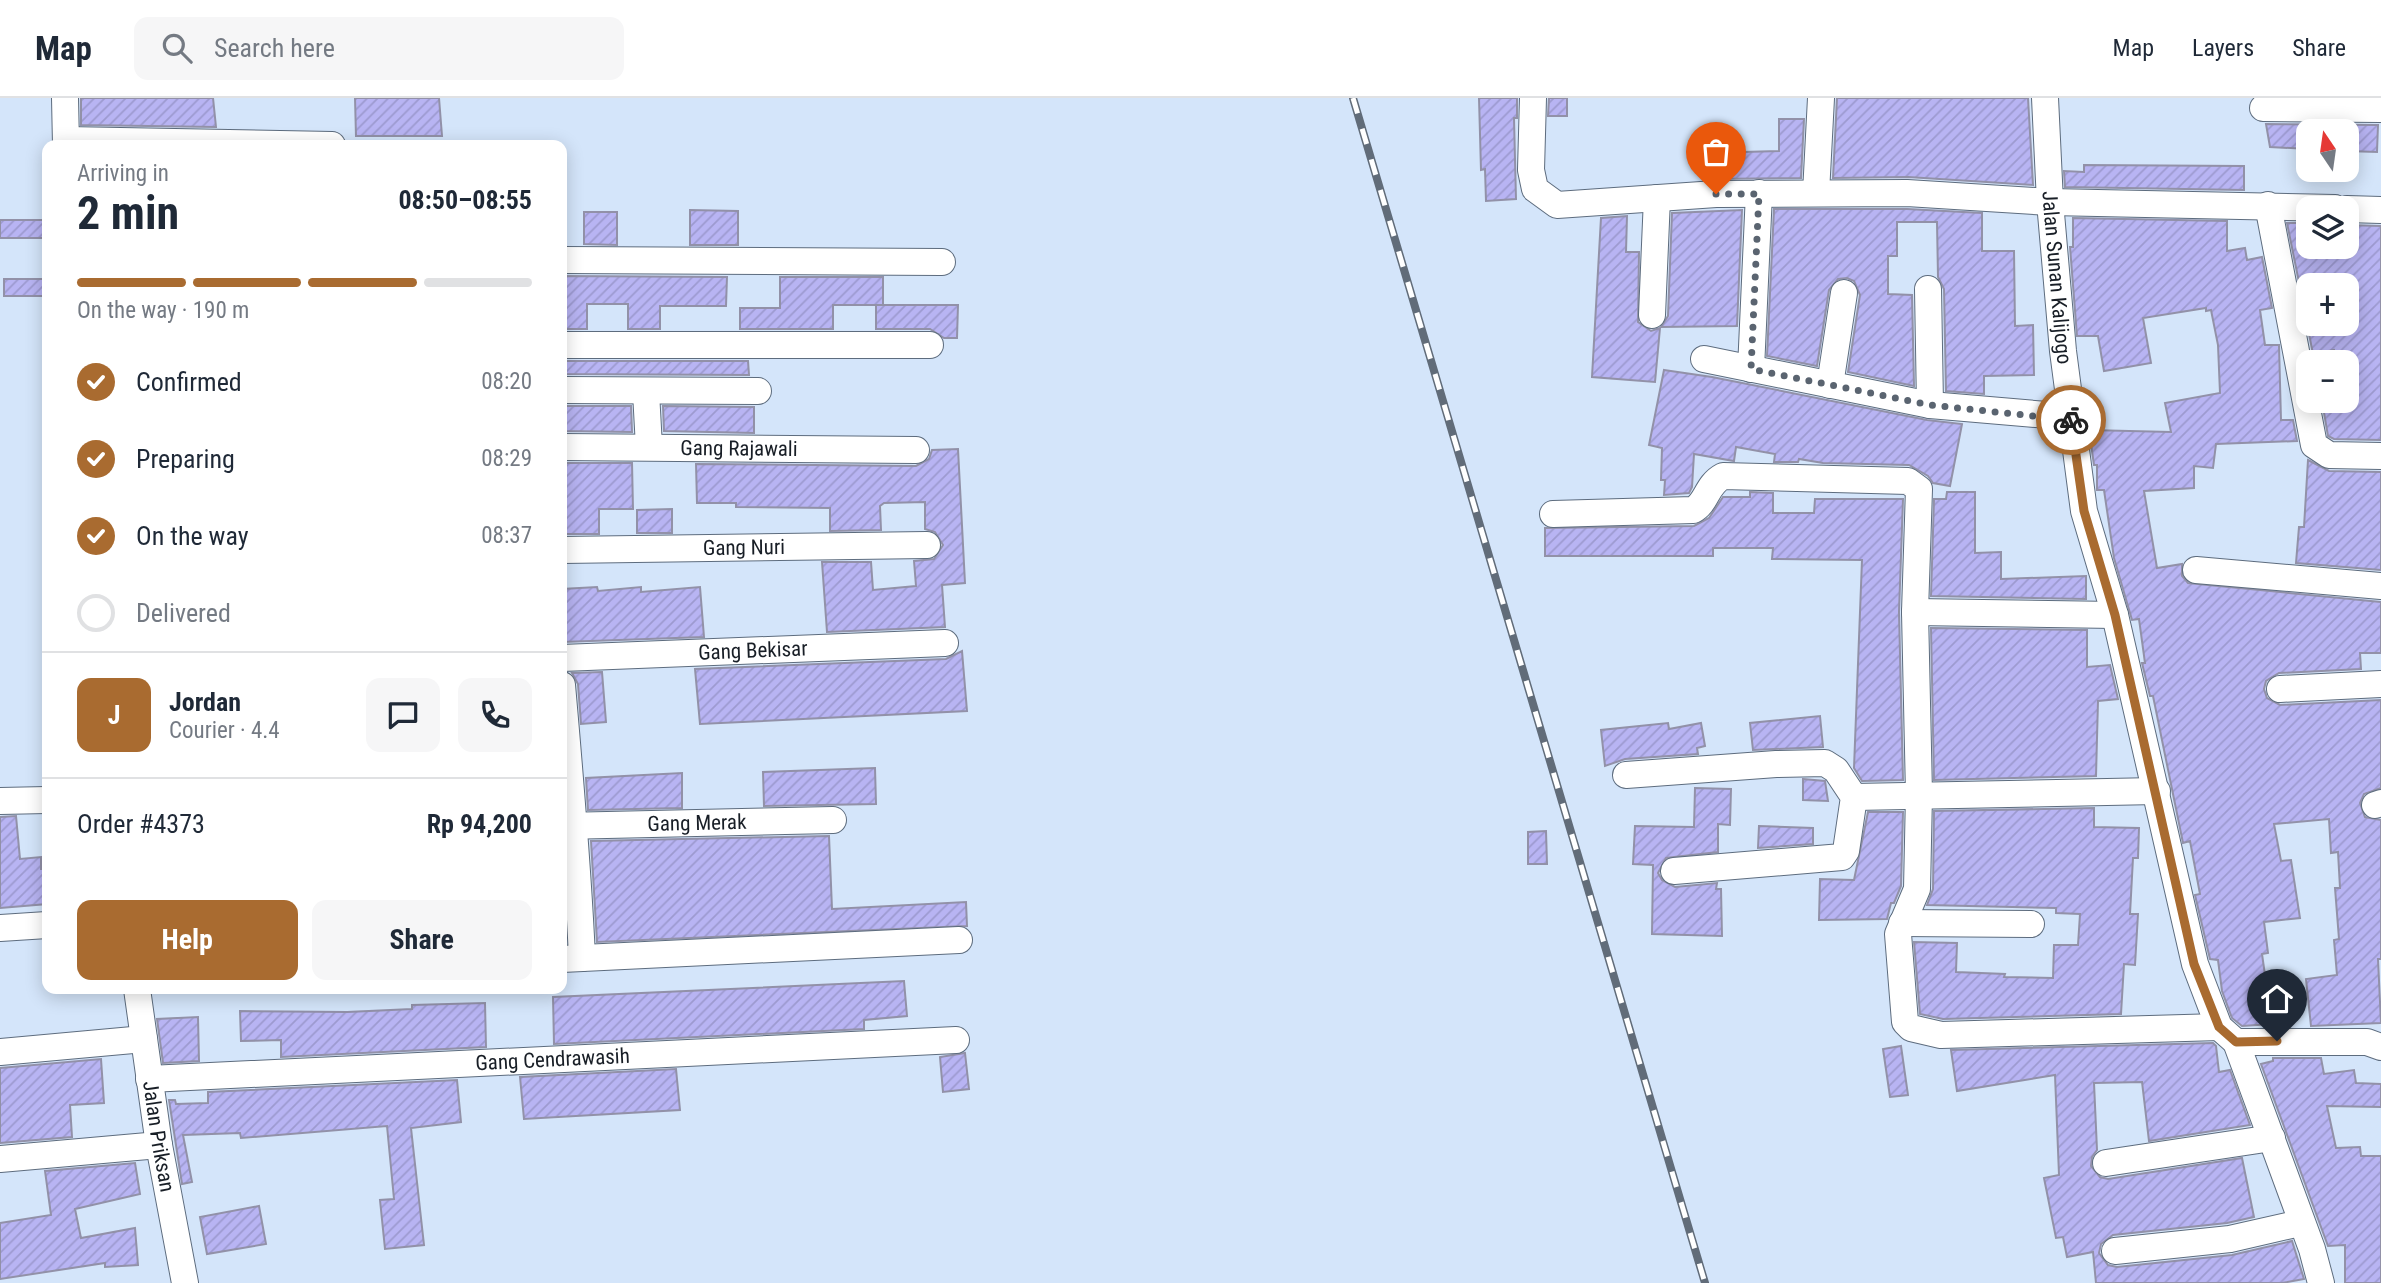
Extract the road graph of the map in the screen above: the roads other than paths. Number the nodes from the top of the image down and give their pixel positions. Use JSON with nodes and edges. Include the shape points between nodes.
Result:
{"nodes":[{"id":1,"x":65,"y":98,"type":"edge"},
{"id":2,"x":1534,"y":98,"type":"edge"},
{"id":3,"x":1821,"y":98,"type":"edge"},
{"id":4,"x":2045,"y":98,"type":"edge"},
{"id":5,"x":2263,"y":108,"type":"dead end"},
{"id":6,"x":2381,"y":109,"type":"edge"},
{"id":7,"x":66,"y":140,"type":"edge"},
{"id":8,"x":1816,"y":193,"type":"junction"},
{"id":9,"x":1759,"y":194,"type":"junction"},
{"id":10,"x":1657,"y":198,"type":"junction"},
{"id":11,"x":2050,"y":202,"type":"junction"},
{"id":12,"x":2268,"y":205,"type":"junction"},
{"id":13,"x":2296,"y":206,"type":"edge"},
{"id":14,"x":2359,"y":209,"type":"edge"},
{"id":15,"x":2381,"y":210,"type":"edge"},
{"id":16,"x":567,"y":260,"type":"edge"},
{"id":17,"x":942,"y":262,"type":"dead end"},
{"id":18,"x":1928,"y":289,"type":"dead end"},
{"id":19,"x":1844,"y":293,"type":"dead end"},
{"id":20,"x":1651,"y":315,"type":"dead end"},
{"id":21,"x":567,"y":345,"type":"edge"},
{"id":22,"x":930,"y":345,"type":"dead end"},
{"id":23,"x":1703,"y":359,"type":"dead end"},
{"id":24,"x":1751,"y":369,"type":"junction"},
{"id":25,"x":1829,"y":385,"type":"junction"},
{"id":26,"x":567,"y":390,"type":"edge"},
{"id":27,"x":758,"y":391,"type":"dead end"},
{"id":28,"x":646,"y":392,"type":"junction"},
{"id":29,"x":1930,"y":405,"type":"junction"},
{"id":30,"x":2071,"y":418,"type":"junction"},
{"id":31,"x":567,"y":447,"type":"edge"},
{"id":32,"x":649,"y":447,"type":"junction"},
{"id":33,"x":916,"y":450,"type":"dead end"},
{"id":34,"x":2381,"y":456,"type":"edge"},
{"id":35,"x":1553,"y":514,"type":"dead end"},
{"id":36,"x":928,"y":545,"type":"dead end"},
{"id":37,"x":567,"y":550,"type":"edge"},
{"id":38,"x":2196,"y":570,"type":"dead end"},
{"id":39,"x":2381,"y":586,"type":"edge"},
{"id":40,"x":1915,"y":612,"type":"junction"},
{"id":41,"x":2115,"y":615,"type":"junction"},
{"id":42,"x":945,"y":643,"type":"dead end"},
{"id":43,"x":567,"y":658,"type":"edge"},
{"id":44,"x":2381,"y":684,"type":"edge"},
{"id":45,"x":2280,"y":689,"type":"dead end"},
{"id":46,"x":1626,"y":775,"type":"dead end"},
{"id":47,"x":2157,"y":791,"type":"junction"},
{"id":48,"x":1919,"y":794,"type":"junction"},
{"id":49,"x":1854,"y":797,"type":"junction"},
{"id":50,"x":42,"y":800,"type":"edge"},
{"id":51,"x":567,"y":800,"type":"edge"},
{"id":52,"x":0,"y":801,"type":"edge"},
{"id":53,"x":833,"y":820,"type":"dead end"},
{"id":54,"x":569,"y":826,"type":"edge"},
{"id":55,"x":1674,"y":871,"type":"dead end"},
{"id":56,"x":1902,"y":923,"type":"junction"},
{"id":57,"x":2031,"y":924,"type":"dead end"},
{"id":58,"x":42,"y":925,"type":"edge"},
{"id":59,"x":0,"y":928,"type":"edge"},
{"id":60,"x":959,"y":940,"type":"dead end"},
{"id":61,"x":572,"y":958,"type":"edge"},
{"id":62,"x":138,"y":994,"type":"edge"},
{"id":63,"x":2228,"y":1034,"type":"junction"},
{"id":64,"x":144,"y":1039,"type":"junction"},
{"id":65,"x":956,"y":1040,"type":"dead end"},
{"id":66,"x":2381,"y":1047,"type":"edge"},
{"id":67,"x":0,"y":1052,"type":"edge"},
{"id":68,"x":149,"y":1079,"type":"junction"},
{"id":69,"x":2272,"y":1138,"type":"junction"},
{"id":70,"x":159,"y":1145,"type":"junction"},
{"id":71,"x":0,"y":1159,"type":"edge"},
{"id":72,"x":2106,"y":1163,"type":"dead end"},
{"id":73,"x":2300,"y":1223,"type":"junction"},
{"id":74,"x":2115,"y":1251,"type":"dead end"},
{"id":75,"x":185,"y":1283,"type":"edge"},
{"id":76,"x":2321,"y":1283,"type":"edge"}],
"edges":[{"from":1,"to":7,"type":"street"},
{"from":2,"to":10,"type":"street","via":[[1531,170],[1542,197],[1557,205]]},
{"from":3,"to":8,"type":"street"},
{"from":4,"to":11,"type":"street","name":"Jalan Sunan Kalijogo"},
{"from":5,"to":6,"type":"street"},
{"from":8,"to":9,"type":"street"},
{"from":8,"to":11,"type":"street"},
{"from":9,"to":10,"type":"street"},
{"from":9,"to":24,"type":"street"},
{"from":10,"to":20,"type":"street"},
{"from":11,"to":12,"type":"street"},
{"from":11,"to":30,"type":"street","name":"Jalan Sunan Kalijogo"},
{"from":12,"to":13,"type":"street"},
{"from":12,"to":34,"type":"street","via":[[2314,445],[2329,455]]},
{"from":14,"to":15,"type":"street"},
{"from":16,"to":17,"type":"street"},
{"from":18,"to":29,"type":"street"},
{"from":19,"to":25,"type":"street"},
{"from":21,"to":22,"type":"street"},
{"from":23,"to":24,"type":"street"},
{"from":24,"to":25,"type":"street"},
{"from":25,"to":29,"type":"street"},
{"from":26,"to":28,"type":"street"},
{"from":27,"to":28,"type":"street"},
{"from":28,"to":32,"type":"street"},
{"from":29,"to":30,"type":"street"},
{"from":30,"to":41,"type":"street","name":"Jalan Sunan Kalijogo","via":[[2084,511]]},
{"from":31,"to":32,"type":"street","name":"Gang Rajawali"},
{"from":32,"to":33,"type":"street","name":"Gang Rajawali"},
{"from":35,"to":40,"type":"street","via":[[1693,510],[1700,507],[1709,486],[1723,476],[1908,481],[1919,489]]},
{"from":36,"to":37,"type":"street","name":"Gang Nuri"},
{"from":38,"to":39,"type":"street"},
{"from":40,"to":41,"type":"street"},
{"from":40,"to":48,"type":"street"},
{"from":41,"to":47,"type":"street","name":"Jalan Sunan Kalijogo"},
{"from":42,"to":43,"type":"street","name":"Gang Bekisar"},
{"from":44,"to":45,"type":"street"},
{"from":46,"to":49,"type":"street","via":[[1825,763],[1836,770]]},
{"from":47,"to":48,"type":"street"},
{"from":47,"to":63,"type":"street","name":"Jalan Sunan Kalijogo","via":[[2194,964]]},
{"from":48,"to":49,"type":"street"},
{"from":48,"to":56,"type":"street","via":[[1917,889]]},
{"from":49,"to":55,"type":"street","via":[[1842,857]]},
{"from":50,"to":52,"type":"street"},
{"from":51,"to":54,"type":"street"},
{"from":53,"to":54,"type":"street","name":"Gang Merak"},
{"from":54,"to":61,"type":"street"},
{"from":56,"to":57,"type":"street"},
{"from":56,"to":63,"type":"street","via":[[1898,933],[1902,1012],[1911,1028],[1941,1035]]},
{"from":58,"to":59,"type":"street"},
{"from":60,"to":61,"type":"street"},
{"from":62,"to":64,"type":"street","name":"Jalan Priksan"},
{"from":63,"to":66,"type":"street","via":[[2367,1042]]},
{"from":63,"to":69,"type":"street","name":"Jalan Sunan Kalijogo"},
{"from":64,"to":67,"type":"street"},
{"from":64,"to":68,"type":"street","name":"Jalan Priksan"},
{"from":65,"to":68,"type":"street","name":"Gang Cendrawasih"},
{"from":68,"to":70,"type":"street","name":"Jalan Priksan"},
{"from":69,"to":72,"type":"street"},
{"from":69,"to":73,"type":"street","name":"Jalan Sunan Kalijogo"},
{"from":70,"to":71,"type":"street"},
{"from":70,"to":75,"type":"street","name":"Jalan Priksan"},
{"from":73,"to":74,"type":"street","via":[[2230,1239]]},
{"from":73,"to":76,"type":"street","name":"Jalan Sunan Kalijogo"}]}
